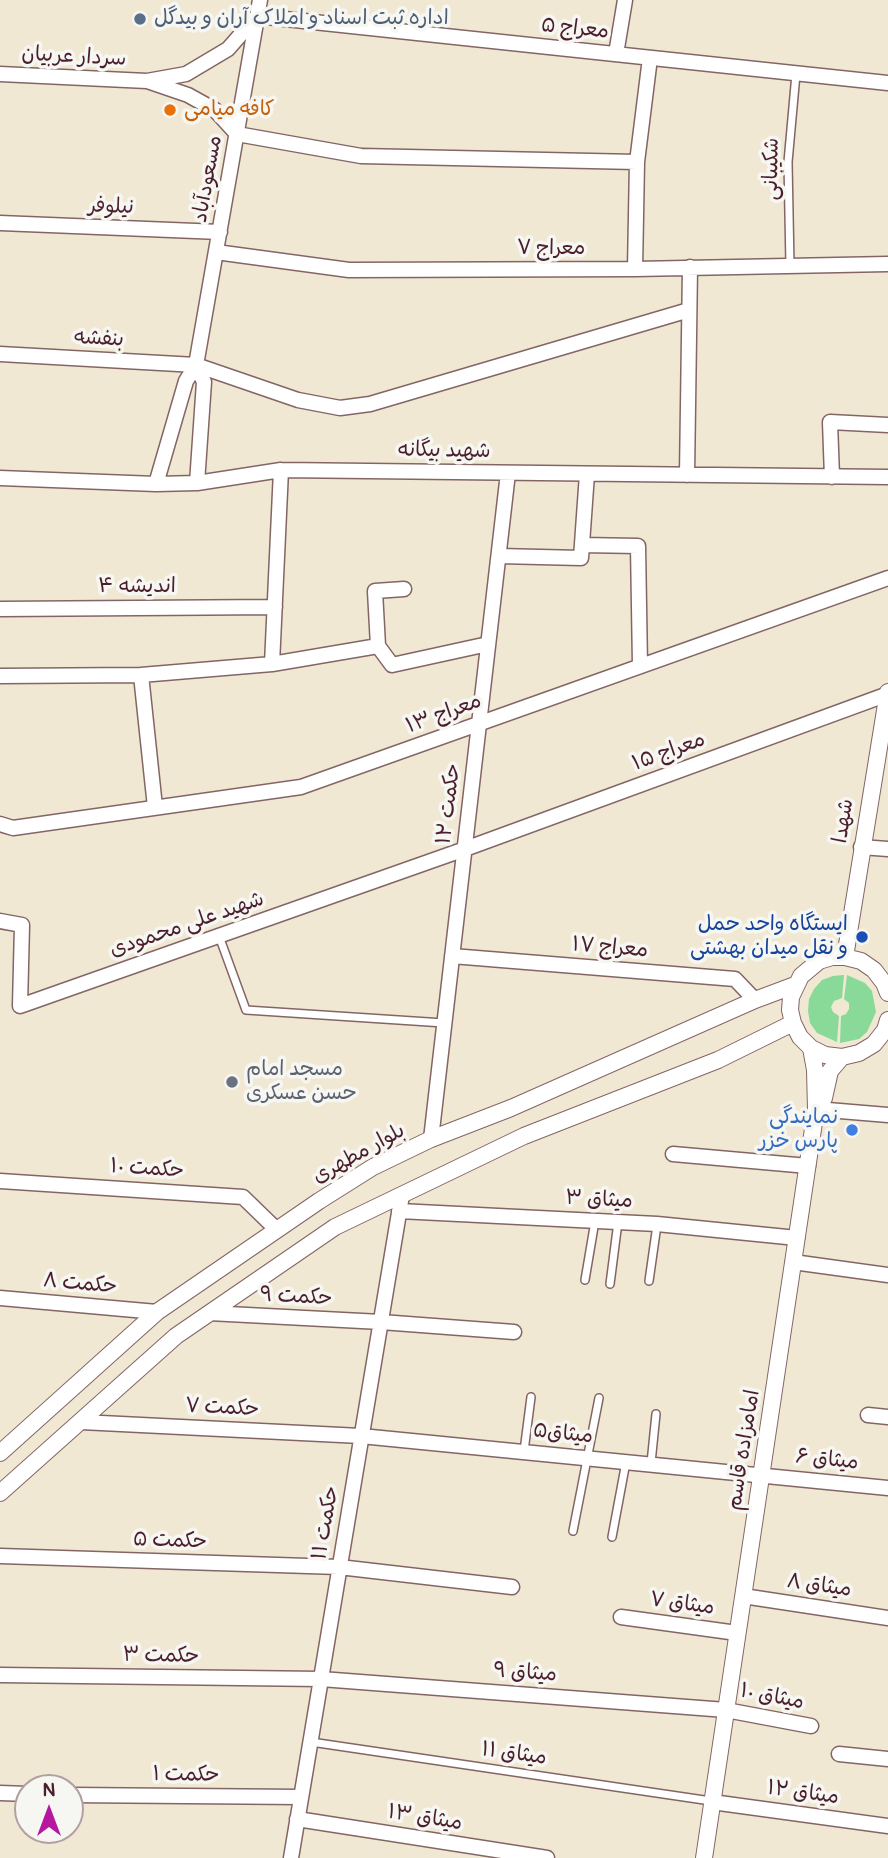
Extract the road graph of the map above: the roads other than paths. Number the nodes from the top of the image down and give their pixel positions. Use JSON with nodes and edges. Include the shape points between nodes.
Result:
{"nodes":[{"id":1,"x":260,"y":0,"type":"edge"},
{"id":2,"x":625,"y":0,"type":"edge"},
{"id":3,"x":257,"y":16,"type":"junction"},
{"id":4,"x":616,"y":54,"type":"junction"},
{"id":5,"x":650,"y":58,"type":"junction"},
{"id":6,"x":0,"y":74,"type":"edge"},
{"id":7,"x":796,"y":74,"type":"junction"},
{"id":8,"x":147,"y":82,"type":"junction"},
{"id":9,"x":888,"y":83,"type":"edge"},
{"id":10,"x":237,"y":134,"type":"junction"},
{"id":11,"x":637,"y":162,"type":"junction"},
{"id":12,"x":0,"y":223,"type":"edge"},
{"id":13,"x":220,"y":232,"type":"junction"},
{"id":14,"x":216,"y":252,"type":"junction"},
{"id":15,"x":888,"y":264,"type":"edge"},
{"id":16,"x":790,"y":266,"type":"junction"},
{"id":17,"x":690,"y":267,"type":"junction"},
{"id":18,"x":635,"y":269,"type":"junction"},
{"id":19,"x":689,"y":310,"type":"junction"},
{"id":20,"x":0,"y":354,"type":"edge"},
{"id":21,"x":197,"y":365,"type":"junction"},
{"id":22,"x":888,"y":425,"type":"edge"},
{"id":23,"x":281,"y":470,"type":"junction"},
{"id":24,"x":508,"y":473,"type":"junction"},
{"id":25,"x":587,"y":474,"type":"junction"},
{"id":26,"x":687,"y":475,"type":"junction"},
{"id":27,"x":832,"y":477,"type":"junction"},
{"id":28,"x":888,"y":477,"type":"edge"},
{"id":29,"x":0,"y":478,"type":"edge"},
{"id":30,"x":197,"y":483,"type":"junction"},
{"id":31,"x":156,"y":484,"type":"junction"},
{"id":32,"x":582,"y":545,"type":"junction"},
{"id":33,"x":499,"y":556,"type":"junction"},
{"id":34,"x":888,"y":578,"type":"edge"},
{"id":35,"x":404,"y":589,"type":"dead end"},
{"id":36,"x":275,"y":607,"type":"junction"},
{"id":37,"x":0,"y":609,"type":"edge"},
{"id":38,"x":488,"y":644,"type":"junction"},
{"id":39,"x":378,"y":646,"type":"junction"},
{"id":40,"x":272,"y":664,"type":"junction"},
{"id":41,"x":640,"y":666,"type":"junction"},
{"id":42,"x":141,"y":675,"type":"junction"},
{"id":43,"x":0,"y":676,"type":"edge"},
{"id":44,"x":888,"y":693,"type":"edge"},
{"id":45,"x":479,"y":723,"type":"junction"},
{"id":46,"x":880,"y":784,"type":"edge"},
{"id":47,"x":155,"y":807,"type":"junction"},
{"id":48,"x":0,"y":824,"type":"edge"},
{"id":49,"x":861,"y":847,"type":"junction"},
{"id":50,"x":465,"y":849,"type":"junction"},
{"id":51,"x":888,"y":849,"type":"edge"},
{"id":52,"x":0,"y":922,"type":"edge"},
{"id":53,"x":219,"y":936,"type":"junction"},
{"id":54,"x":452,"y":956,"type":"junction"},
{"id":55,"x":845,"y":957,"type":"junction"},
{"id":56,"x":881,"y":972,"type":"edge"},
{"id":57,"x":795,"y":985,"type":"junction"},
{"id":58,"x":888,"y":993,"type":"edge"},
{"id":59,"x":755,"y":1000,"type":"junction"},
{"id":60,"x":888,"y":1020,"type":"edge"},
{"id":61,"x":444,"y":1023,"type":"junction"},
{"id":62,"x":793,"y":1023,"type":"junction"},
{"id":63,"x":811,"y":1048,"type":"junction"},
{"id":64,"x":842,"y":1057,"type":"junction"},
{"id":65,"x":816,"y":1109,"type":"junction"},
{"id":66,"x":888,"y":1115,"type":"edge"},
{"id":67,"x":431,"y":1139,"type":"junction"},
{"id":68,"x":673,"y":1154,"type":"dead end"},
{"id":69,"x":808,"y":1166,"type":"junction"},
{"id":70,"x":0,"y":1181,"type":"edge"},
{"id":71,"x":400,"y":1203,"type":"junction"},
{"id":72,"x":595,"y":1221,"type":"junction"},
{"id":73,"x":618,"y":1222,"type":"junction"},
{"id":74,"x":657,"y":1224,"type":"junction"},
{"id":75,"x":277,"y":1230,"type":"junction"},
{"id":76,"x":797,"y":1238,"type":"junction"},
{"id":77,"x":793,"y":1262,"type":"junction"},
{"id":78,"x":218,"y":1270,"type":"junction"},
{"id":79,"x":888,"y":1275,"type":"edge"},
{"id":80,"x":585,"y":1280,"type":"dead end"},
{"id":81,"x":649,"y":1281,"type":"dead end"},
{"id":82,"x":610,"y":1284,"type":"dead end"},
{"id":83,"x":235,"y":1295,"type":"junction"},
{"id":84,"x":0,"y":1298,"type":"edge"},
{"id":85,"x":157,"y":1312,"type":"junction"},
{"id":86,"x":209,"y":1313,"type":"junction"},
{"id":87,"x":381,"y":1322,"type":"junction"},
{"id":88,"x":514,"y":1332,"type":"dead end"},
{"id":89,"x":531,"y":1397,"type":"dead end"},
{"id":90,"x":599,"y":1398,"type":"dead end"},
{"id":91,"x":656,"y":1414,"type":"dead end"},
{"id":92,"x":868,"y":1415,"type":"dead end"},
{"id":93,"x":888,"y":1417,"type":"edge"},
{"id":94,"x":81,"y":1422,"type":"junction"},
{"id":95,"x":361,"y":1436,"type":"junction"},
{"id":96,"x":524,"y":1451,"type":"junction"},
{"id":97,"x":0,"y":1453,"type":"edge"},
{"id":98,"x":588,"y":1458,"type":"junction"},
{"id":99,"x":626,"y":1461,"type":"junction"},
{"id":100,"x":651,"y":1464,"type":"junction"},
{"id":101,"x":761,"y":1474,"type":"junction"},
{"id":102,"x":888,"y":1488,"type":"edge"},
{"id":103,"x":0,"y":1493,"type":"edge"},
{"id":104,"x":573,"y":1531,"type":"dead end"},
{"id":105,"x":612,"y":1537,"type":"dead end"},
{"id":106,"x":0,"y":1556,"type":"edge"},
{"id":107,"x":340,"y":1567,"type":"junction"},
{"id":108,"x":512,"y":1587,"type":"dead end"},
{"id":109,"x":743,"y":1596,"type":"junction"},
{"id":110,"x":621,"y":1617,"type":"dead end"},
{"id":111,"x":888,"y":1618,"type":"edge"},
{"id":112,"x":737,"y":1633,"type":"junction"},
{"id":113,"x":0,"y":1675,"type":"edge"},
{"id":114,"x":321,"y":1679,"type":"junction"},
{"id":115,"x":726,"y":1710,"type":"junction"},
{"id":116,"x":811,"y":1726,"type":"dead end"},
{"id":117,"x":310,"y":1742,"type":"junction"},
{"id":118,"x":839,"y":1754,"type":"dead end"},
{"id":119,"x":888,"y":1759,"type":"edge"},
{"id":120,"x":84,"y":1795,"type":"edge"},
{"id":121,"x":301,"y":1797,"type":"junction"},
{"id":122,"x":712,"y":1802,"type":"junction"},
{"id":123,"x":297,"y":1819,"type":"junction"},
{"id":124,"x":888,"y":1826,"type":"edge"},
{"id":125,"x":291,"y":1858,"type":"edge"},
{"id":126,"x":547,"y":1858,"type":"edge"},
{"id":127,"x":704,"y":1858,"type":"edge"}],
"edges":[{"from":1,"to":3,"type":"street","name":"مسعودآباد"},
{"from":2,"to":4,"type":"street"},
{"from":3,"to":4,"type":"street","name":"معراج ۵"},
{"from":3,"to":8,"type":"street","via":[[228,48],[186,74]]},
{"from":3,"to":10,"type":"street","name":"مسعودآباد"},
{"from":4,"to":5,"type":"street","name":"معراج ۵"},
{"from":5,"to":7,"type":"street","name":"معراج ۵"},
{"from":5,"to":11,"type":"street"},
{"from":6,"to":8,"type":"street","name":"سردار عربیان"},
{"from":7,"to":9,"type":"street","name":"معراج ۵"},
{"from":7,"to":16,"type":"lane","name":"شکیبانی","via":[[788,162]]},
{"from":8,"to":10,"type":"street","via":[[188,95],[215,110]]},
{"from":10,"to":11,"type":"street","via":[[361,156]]},
{"from":10,"to":13,"type":"street","name":"مسعودآباد"},
{"from":11,"to":18,"type":"street"},
{"from":12,"to":13,"type":"street","name":"نیلوفر"},
{"from":13,"to":14,"type":"street","name":"مسعودآباد"},
{"from":14,"to":18,"type":"street","name":"معراج ۷","via":[[349,270]]},
{"from":14,"to":21,"type":"street","name":"مسعودآباد"},
{"from":15,"to":16,"type":"street","name":"معراج ۷"},
{"from":16,"to":17,"type":"street","name":"معراج ۷"},
{"from":17,"to":18,"type":"street","name":"معراج ۷"},
{"from":17,"to":19,"type":"street"},
{"from":19,"to":21,"type":"street","name":"بنفشه","via":[[370,404],[340,408],[298,400]]},
{"from":19,"to":26,"type":"street"},
{"from":20,"to":21,"type":"street","name":"بنفشه"},
{"from":21,"to":30,"type":"street","name":"مسعودآباد","via":[[204,382]]},
{"from":21,"to":31,"type":"street","name":"مسعودآباد","via":[[186,382]]},
{"from":22,"to":27,"type":"street","via":[[830,422]]},
{"from":23,"to":24,"type":"street","name":"شهید بیگانه"},
{"from":23,"to":30,"type":"street","name":"شهید بیگانه"},
{"from":23,"to":36,"type":"street"},
{"from":24,"to":25,"type":"street","name":"شهید بیگانه"},
{"from":24,"to":33,"type":"street","name":"حکمت ۱۲"},
{"from":25,"to":26,"type":"street","name":"شهید بیگانه"},
{"from":25,"to":32,"type":"street"},
{"from":26,"to":27,"type":"street","name":"شهید بیگانه"},
{"from":27,"to":28,"type":"street","name":"شهید بیگانه"},
{"from":29,"to":31,"type":"street","name":"شهید بیگانه"},
{"from":30,"to":31,"type":"street","name":"شهید بیگانه"},
{"from":32,"to":33,"type":"street","via":[[581,558]]},
{"from":32,"to":41,"type":"street","via":[[638,546]]},
{"from":33,"to":38,"type":"street","name":"حکمت ۱۲"},
{"from":34,"to":41,"type":"street","name":"معراج ۱۳"},
{"from":35,"to":39,"type":"street","via":[[375,591]]},
{"from":36,"to":37,"type":"street","name":"اندیشه ۴"},
{"from":36,"to":40,"type":"street"},
{"from":38,"to":39,"type":"street","via":[[392,665]]},
{"from":38,"to":45,"type":"street","name":"حکمت ۱۲"},
{"from":39,"to":40,"type":"street"},
{"from":40,"to":42,"type":"street"},
{"from":41,"to":45,"type":"street","name":"معراج ۱۳"},
{"from":42,"to":43,"type":"street"},
{"from":42,"to":47,"type":"street"},
{"from":44,"to":46,"type":"street","name":"شهدا"},
{"from":44,"to":50,"type":"street","name":"معراج ۱۵"},
{"from":45,"to":47,"type":"street","name":"معراج ۱۳","via":[[301,787]]},
{"from":45,"to":50,"type":"street","name":"حکمت ۱۲"},
{"from":46,"to":49,"type":"street","name":"شهدا"},
{"from":47,"to":48,"type":"street","name":"معراج ۱۳","via":[[13,828]]},
{"from":49,"to":51,"type":"street"},
{"from":49,"to":55,"type":"street","name":"شهدا"},
{"from":50,"to":53,"type":"street","name":"شهید علی محمودی"},
{"from":50,"to":54,"type":"street","name":"حکمت ۱۲"},
{"from":52,"to":53,"type":"street","name":"شهید علی محمودی","via":[[22,925],[20,1006]]},
{"from":53,"to":61,"type":"lane","via":[[246,1010]]},
{"from":54,"to":59,"type":"street","name":"معراج ۱۷","via":[[735,979]]},
{"from":54,"to":61,"type":"street","name":"حکمت ۱۲"},
{"from":55,"to":56,"type":"street"},
{"from":55,"to":57,"type":"street","via":[[819,961]]},
{"from":56,"to":58,"type":"street"},
{"from":57,"to":59,"type":"street","name":"بلوار مطهری"},
{"from":57,"to":62,"type":"street"},
{"from":59,"to":67,"type":"street","name":"بلوار مطهری"},
{"from":60,"to":64,"type":"street","via":[[874,1044]]},
{"from":61,"to":67,"type":"street","name":"حکمت ۱۲"},
{"from":62,"to":63,"type":"street"},
{"from":62,"to":71,"type":"street","via":[[718,1060],[524,1136]]},
{"from":63,"to":64,"type":"street"},
{"from":63,"to":65,"type":"street","name":"امامزاده قاسم"},
{"from":64,"to":65,"type":"street","via":[[830,1071],[824,1098]]},
{"from":65,"to":66,"type":"street"},
{"from":65,"to":69,"type":"street","name":"امامزاده قاسم"},
{"from":67,"to":75,"type":"street","name":"بلوار مطهری","via":[[373,1167]]},
{"from":68,"to":69,"type":"street"},
{"from":69,"to":76,"type":"street","name":"امامزاده قاسم"},
{"from":70,"to":75,"type":"street","name":"حکمت ۱۰","via":[[243,1197]]},
{"from":71,"to":72,"type":"street","name":"میثاق ۳"},
{"from":71,"to":83,"type":"street","via":[[335,1227]]},
{"from":71,"to":87,"type":"street","name":"حکمت ۱۱"},
{"from":72,"to":73,"type":"street","name":"میثاق ۳"},
{"from":72,"to":80,"type":"lane"},
{"from":73,"to":74,"type":"street","name":"میثاق ۳"},
{"from":73,"to":82,"type":"lane"},
{"from":74,"to":76,"type":"street","name":"میثاق ۳"},
{"from":74,"to":81,"type":"lane"},
{"from":75,"to":78,"type":"street","name":"بلوار مطهری"},
{"from":76,"to":77,"type":"street","name":"امامزاده قاسم"},
{"from":77,"to":79,"type":"street"},
{"from":77,"to":101,"type":"street","name":"امامزاده قاسم"},
{"from":78,"to":83,"type":"street"},
{"from":78,"to":85,"type":"street","name":"بلوار مطهری"},
{"from":83,"to":86,"type":"street"},
{"from":84,"to":85,"type":"street","name":"حکمت ۸"},
{"from":85,"to":97,"type":"street","name":"بلوار مطهری"},
{"from":86,"to":87,"type":"street","name":"حکمت ۹"},
{"from":86,"to":94,"type":"street","via":[[176,1336]]},
{"from":87,"to":88,"type":"street","name":"حکمت ۹"},
{"from":87,"to":95,"type":"street","name":"حکمت ۱۱"},
{"from":89,"to":96,"type":"lane"},
{"from":90,"to":98,"type":"lane"},
{"from":91,"to":100,"type":"lane"},
{"from":92,"to":93,"type":"street"},
{"from":94,"to":95,"type":"street","name":"حکمت ۷"},
{"from":94,"to":103,"type":"street"},
{"from":95,"to":96,"type":"street","name":"میثاق۵"},
{"from":95,"to":107,"type":"street","name":"حکمت ۱۱"},
{"from":96,"to":98,"type":"street","name":"میثاق۵"},
{"from":98,"to":99,"type":"street","name":"میثاق۵"},
{"from":98,"to":104,"type":"lane"},
{"from":99,"to":100,"type":"street","name":"میثاق۵"},
{"from":99,"to":105,"type":"lane"},
{"from":100,"to":101,"type":"street","name":"میثاق۵"},
{"from":101,"to":102,"type":"street","name":"میثاق ۶"},
{"from":101,"to":109,"type":"street","name":"امامزاده قاسم"},
{"from":106,"to":107,"type":"street","name":"حکمت ۵"},
{"from":107,"to":108,"type":"street","name":"حکمت ۵"},
{"from":107,"to":114,"type":"street","name":"حکمت ۱۱"},
{"from":109,"to":111,"type":"street","name":"میثاق ۸"},
{"from":109,"to":112,"type":"street","name":"امامزاده قاسم"},
{"from":110,"to":112,"type":"street","name":"میثاق ۷"},
{"from":112,"to":115,"type":"street","name":"امامزاده قاسم"},
{"from":113,"to":114,"type":"street","name":"حکمت ۳"},
{"from":114,"to":115,"type":"street","name":"میثاق ۹"},
{"from":114,"to":117,"type":"street","name":"حکمت ۱۱"},
{"from":115,"to":116,"type":"street","name":"میثاق ۱۰"},
{"from":115,"to":122,"type":"street","name":"امامزاده قاسم"},
{"from":117,"to":121,"type":"street","name":"حکمت ۱۱"},
{"from":117,"to":122,"type":"lane","name":"میثاق ۱۱"},
{"from":118,"to":119,"type":"street"},
{"from":120,"to":121,"type":"street","name":"حکمت ۱"},
{"from":121,"to":123,"type":"street","name":"حکمت ۱۱"},
{"from":122,"to":124,"type":"street","name":"میثاق ۱۲"},
{"from":122,"to":127,"type":"street","name":"امامزاده قاسم"},
{"from":123,"to":125,"type":"street","name":"حکمت ۱۱"},
{"from":123,"to":126,"type":"street","name":"میثاق ۱۳"}]}
